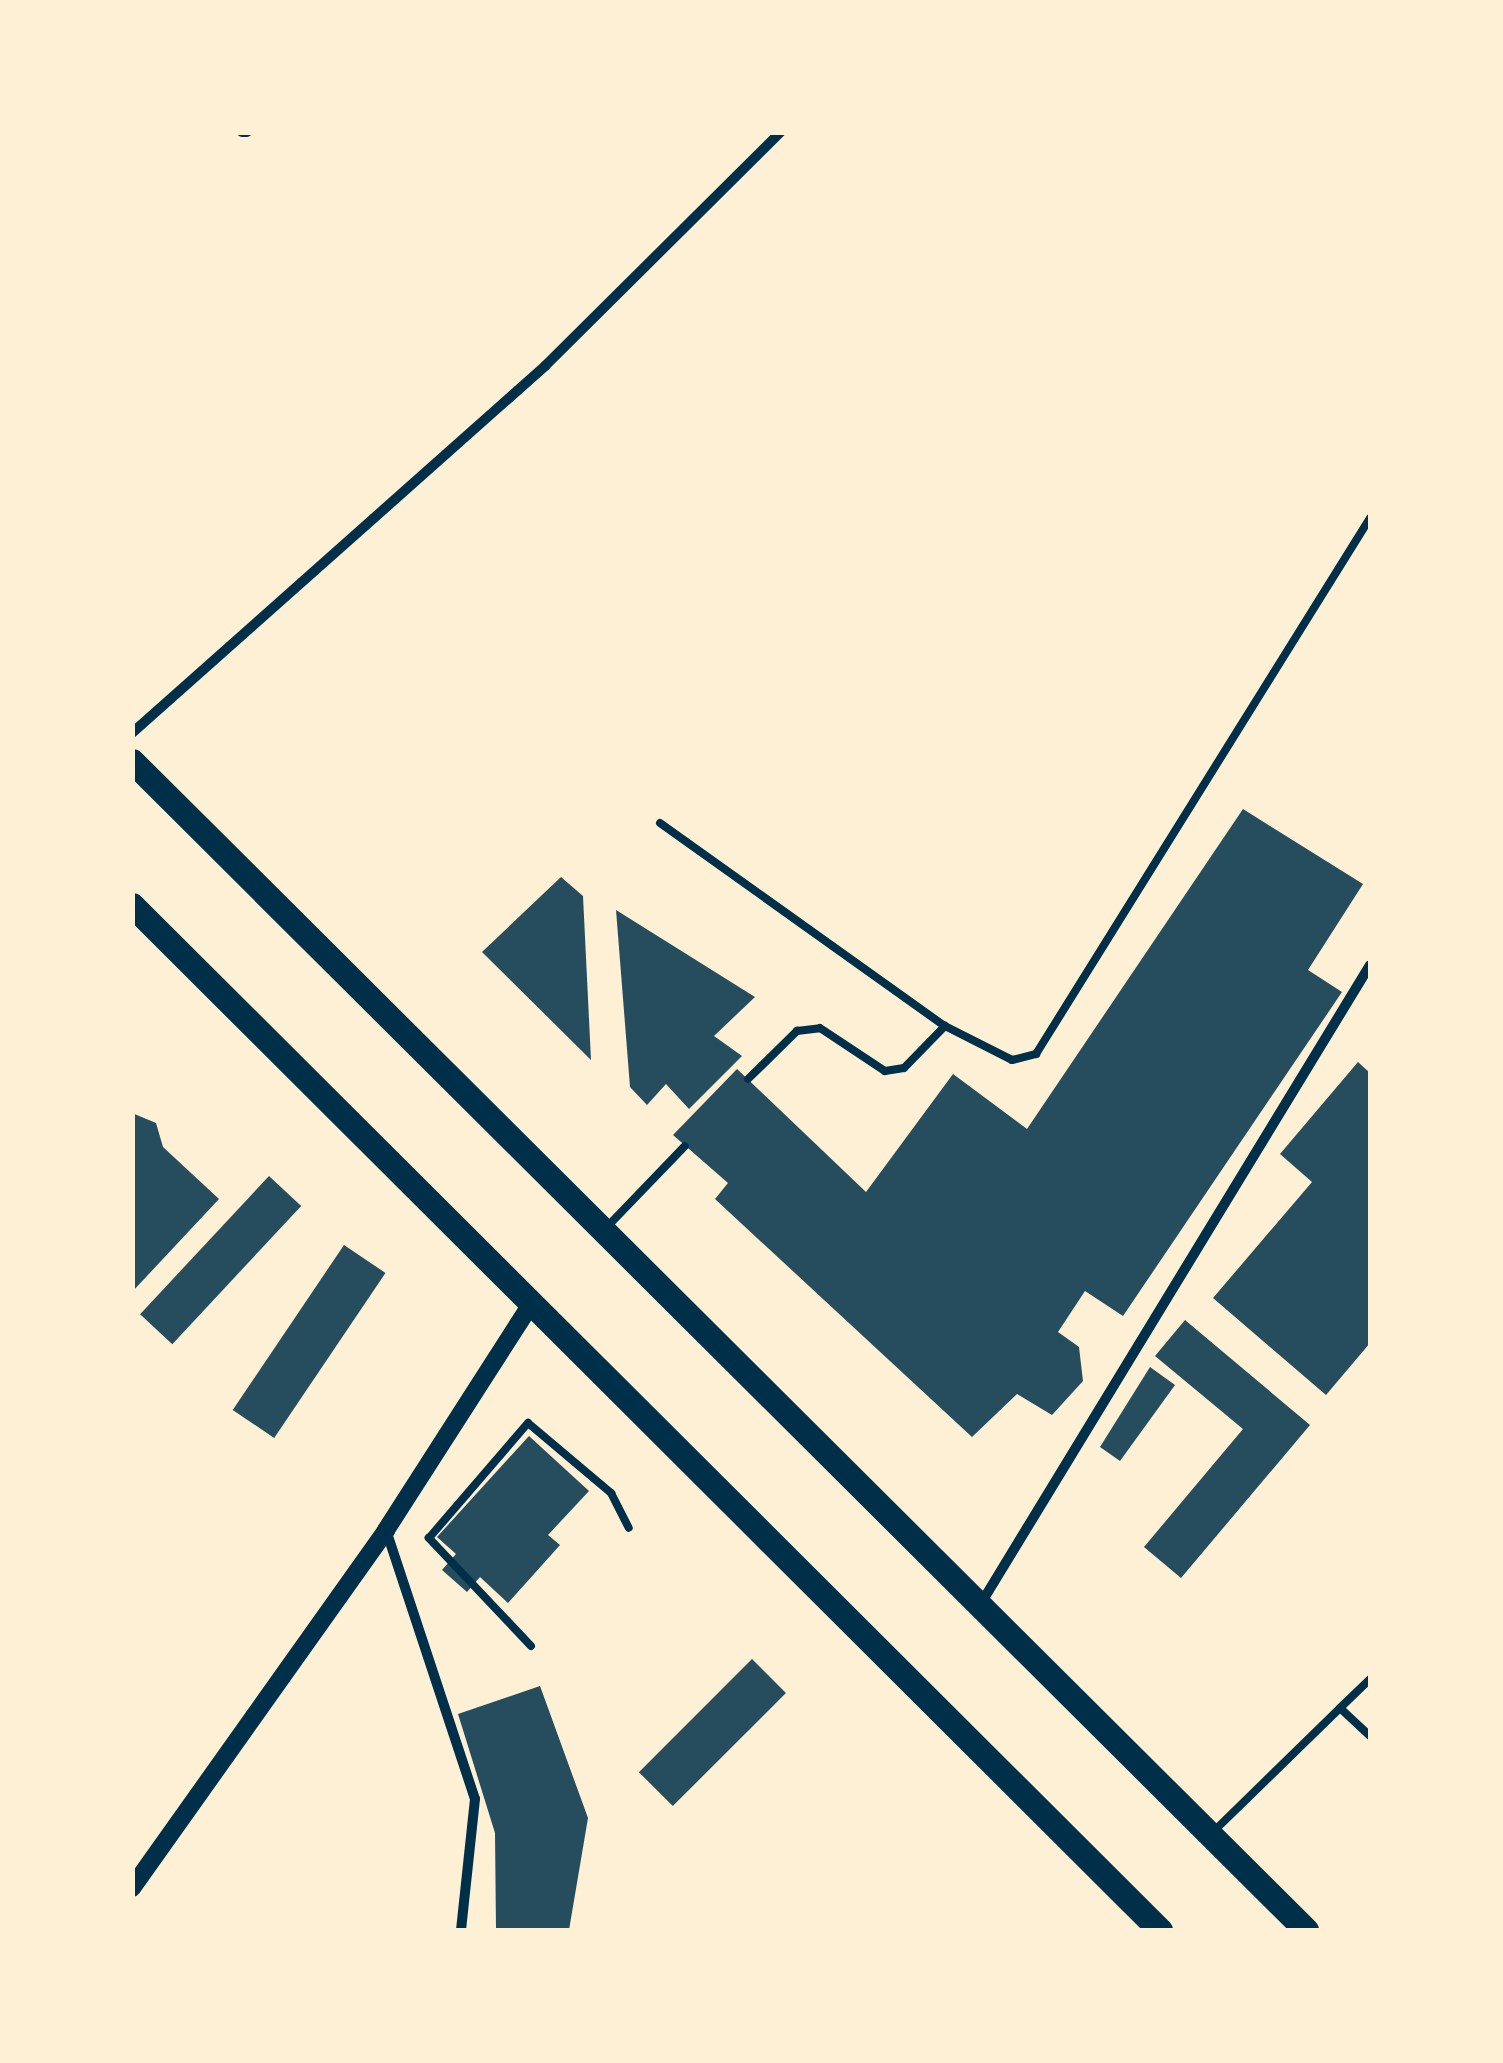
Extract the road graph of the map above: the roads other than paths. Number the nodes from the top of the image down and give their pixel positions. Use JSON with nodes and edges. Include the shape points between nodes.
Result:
{"nodes":[{"id":1,"x":781,"y":132,"type":"edge"},
{"id":2,"x":1370,"y":518,"type":"edge"},
{"id":3,"x":132,"y":733,"type":"edge"},
{"id":4,"x":132,"y":761,"type":"edge"},
{"id":5,"x":660,"y":823,"type":"dead end"},
{"id":6,"x":132,"y":905,"type":"edge"},
{"id":7,"x":1370,"y":965,"type":"edge"},
{"id":8,"x":944,"y":1026,"type":"junction"},
{"id":9,"x":748,"y":1079,"type":"dead end"},
{"id":10,"x":685,"y":1146,"type":"dead end"},
{"id":11,"x":604,"y":1231,"type":"junction"},
{"id":12,"x":532,"y":1303,"type":"junction"},
{"id":13,"x":630,"y":1528,"type":"dead end"},
{"id":14,"x":386,"y":1530,"type":"junction"},
{"id":15,"x":980,"y":1606,"type":"junction"},
{"id":16,"x":531,"y":1646,"type":"dead end"},
{"id":17,"x":1370,"y":1679,"type":"edge"},
{"id":18,"x":1340,"y":1708,"type":"junction"},
{"id":19,"x":1370,"y":1736,"type":"edge"},
{"id":20,"x":1210,"y":1835,"type":"junction"},
{"id":21,"x":132,"y":1888,"type":"edge"},
{"id":22,"x":461,"y":1930,"type":"edge"},
{"id":23,"x":1160,"y":1930,"type":"edge"},
{"id":24,"x":1306,"y":1930,"type":"edge"}],
"edges":[{"from":1,"to":3,"type":"street","via":[[545,366]]},
{"from":2,"to":8,"type":"lane","via":[[1036,1054],[1012,1060]]},
{"from":4,"to":11,"type":"main road"},
{"from":5,"to":8,"type":"lane"},
{"from":6,"to":12,"type":"main road"},
{"from":7,"to":15,"type":"street"},
{"from":8,"to":9,"type":"lane","via":[[904,1068],[885,1072],[820,1028],[797,1030]]},
{"from":10,"to":11,"type":"lane"},
{"from":11,"to":15,"type":"main road"},
{"from":12,"to":14,"type":"street"},
{"from":12,"to":23,"type":"main road"},
{"from":13,"to":16,"type":"lane","via":[[611,1494],[528,1423],[429,1538]]},
{"from":14,"to":21,"type":"street"},
{"from":14,"to":22,"type":"street","via":[[475,1800]]},
{"from":15,"to":20,"type":"main road"},
{"from":17,"to":18,"type":"lane"},
{"from":18,"to":19,"type":"lane"},
{"from":18,"to":20,"type":"lane"},
{"from":20,"to":24,"type":"main road"}]}
